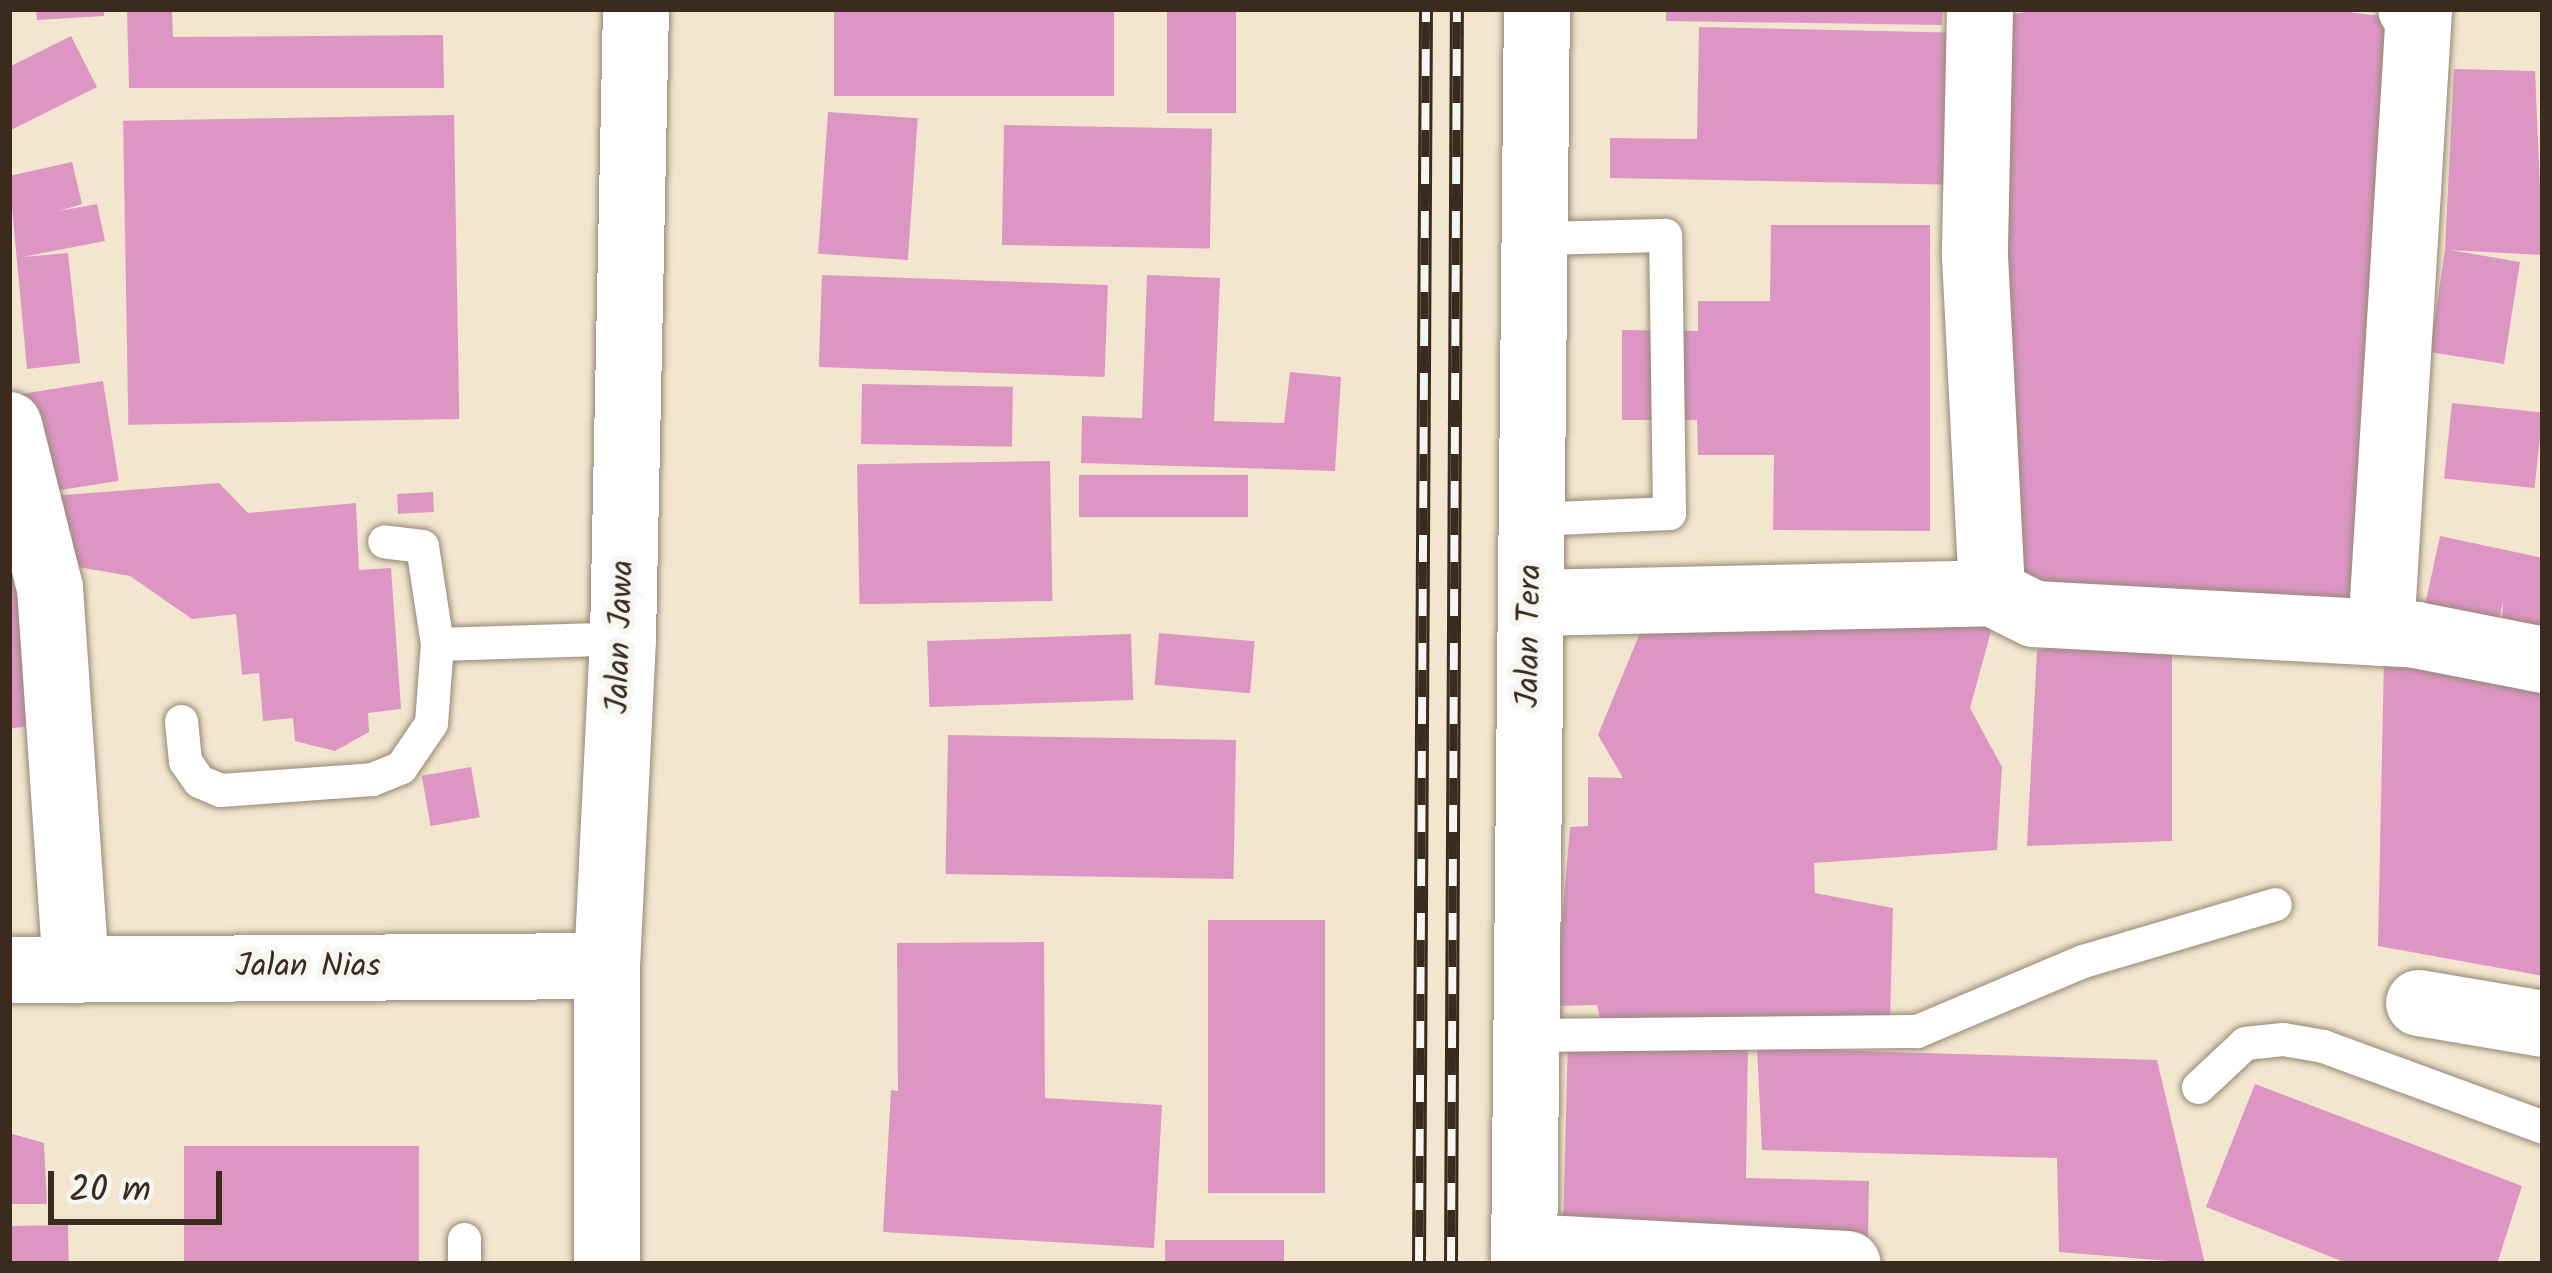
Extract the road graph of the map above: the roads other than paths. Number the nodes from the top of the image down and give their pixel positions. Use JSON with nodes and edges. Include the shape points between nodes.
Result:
{"nodes":[{"id":1,"x":635,"y":9,"type":"edge"},
{"id":2,"x":1537,"y":9,"type":"edge"},
{"id":3,"x":1980,"y":9,"type":"edge"},
{"id":4,"x":2411,"y":9,"type":"edge"},
{"id":5,"x":1539,"y":238,"type":"junction"},
{"id":6,"x":9,"y":425,"type":"edge"},
{"id":7,"x":1533,"y":519,"type":"junction"},
{"id":8,"x":384,"y":541,"type":"dead end"},
{"id":9,"x":1992,"y":593,"type":"junction"},
{"id":10,"x":1532,"y":603,"type":"junction"},
{"id":11,"x":2381,"y":633,"type":"junction"},
{"id":12,"x":623,"y":638,"type":"junction"},
{"id":13,"x":437,"y":644,"type":"junction"},
{"id":14,"x":2543,"y":659,"type":"edge"},
{"id":15,"x":181,"y":721,"type":"dead end"},
{"id":16,"x":2275,"y":904,"type":"dead end"},
{"id":17,"x":607,"y":966,"type":"junction"},
{"id":18,"x":9,"y":970,"type":"edge"},
{"id":19,"x":76,"y":970,"type":"junction"},
{"id":20,"x":2420,"y":1003,"type":"dead end"},
{"id":21,"x":2543,"y":1024,"type":"edge"},
{"id":22,"x":1524,"y":1035,"type":"junction"},
{"id":23,"x":2198,"y":1088,"type":"dead end"},
{"id":24,"x":2543,"y":1127,"type":"edge"},
{"id":25,"x":1524,"y":1256,"type":"edge"},
{"id":26,"x":607,"y":1264,"type":"edge"},
{"id":27,"x":1848,"y":1264,"type":"edge"}],
"edges":[{"from":1,"to":12,"type":"street","name":"Jalan Jawa"},
{"from":2,"to":5,"type":"street","name":"Jalan Tera"},
{"from":3,"to":9,"type":"street","via":[[1975,256]]},
{"from":4,"to":11,"type":"street","via":[[2419,10]]},
{"from":5,"to":7,"type":"street","name":"Jalan Tera"},
{"from":5,"to":7,"type":"lane","via":[[1665,235],[1669,513]]},
{"from":6,"to":19,"type":"street","via":[[50,588]]},
{"from":7,"to":10,"type":"street","name":"Jalan Tera"},
{"from":8,"to":13,"type":"lane","via":[[422,546]]},
{"from":9,"to":10,"type":"street"},
{"from":9,"to":11,"type":"street","via":[[2034,614]]},
{"from":10,"to":22,"type":"street","name":"Jalan Tera"},
{"from":11,"to":14,"type":"street"},
{"from":12,"to":13,"type":"lane"},
{"from":12,"to":17,"type":"street","name":"Jalan Jawa"},
{"from":13,"to":15,"type":"lane","via":[[431,723],[401,767],[372,779],[220,790],[199,781],[185,761]]},
{"from":16,"to":22,"type":"lane","via":[[2083,961],[1917,1030]]},
{"from":17,"to":19,"type":"street","name":"Jalan Nias"},
{"from":17,"to":26,"type":"street","name":"Jalan Jawa"},
{"from":18,"to":19,"type":"street","name":"Jalan Nias"},
{"from":20,"to":21,"type":"street"},
{"from":22,"to":25,"type":"street","name":"Jalan Tera"},
{"from":23,"to":24,"type":"lane","via":[[2245,1043],[2283,1039],[2324,1046]]},
{"from":25,"to":27,"type":"street"}]}
